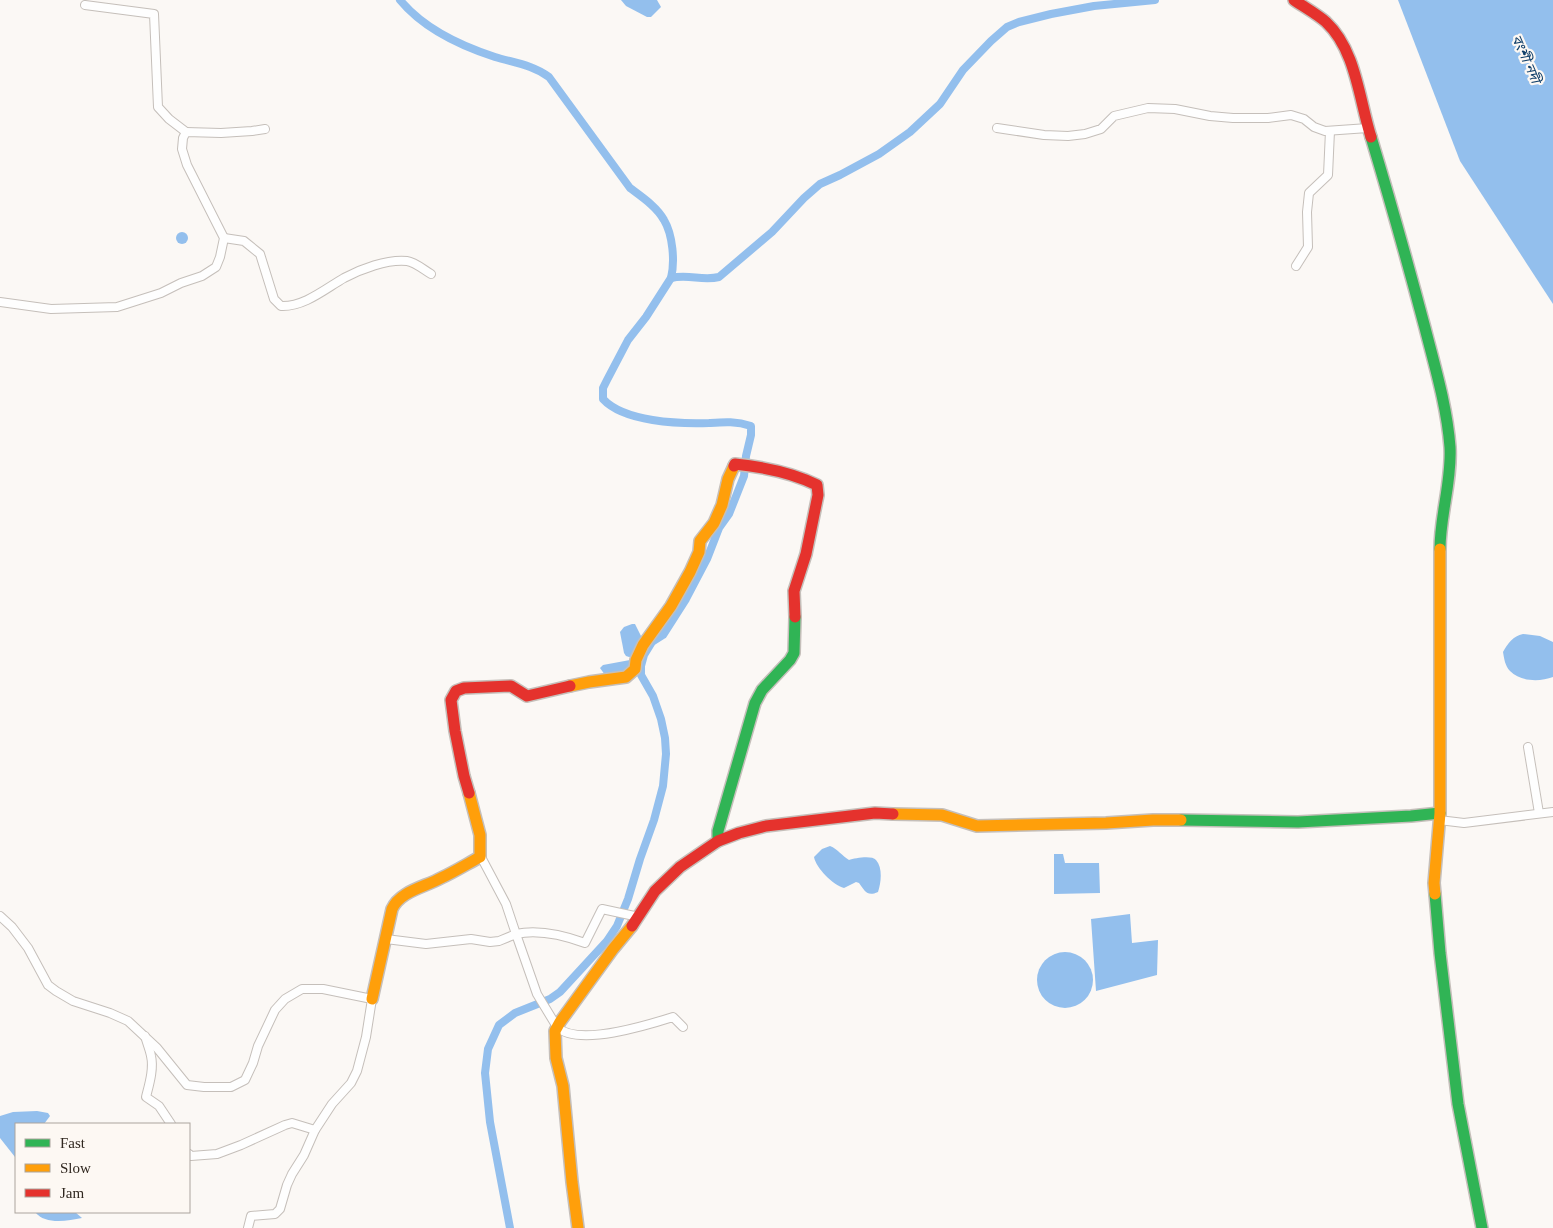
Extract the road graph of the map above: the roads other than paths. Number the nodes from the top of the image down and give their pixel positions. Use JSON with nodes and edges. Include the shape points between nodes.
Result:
{"nodes":[{"id":1,"x":1294,"y":0,"type":"edge"},
{"id":2,"x":85,"y":6,"type":"dead end"},
{"id":3,"x":997,"y":128,"type":"dead end"},
{"id":4,"x":1368,"y":128,"type":"junction"},
{"id":5,"x":265,"y":129,"type":"dead end"},
{"id":6,"x":186,"y":132,"type":"junction"},
{"id":7,"x":1330,"y":132,"type":"junction"},
{"id":8,"x":224,"y":238,"type":"junction"},
{"id":9,"x":1296,"y":266,"type":"dead end"},
{"id":10,"x":431,"y":274,"type":"dead end"},
{"id":11,"x":0,"y":302,"type":"edge"},
{"id":12,"x":1528,"y":747,"type":"dead end"},
{"id":13,"x":1539,"y":812,"type":"junction"},
{"id":14,"x":1553,"y":812,"type":"edge"},
{"id":15,"x":1439,"y":816,"type":"junction"},
{"id":16,"x":718,"y":841,"type":"junction"},
{"id":17,"x":480,"y":855,"type":"junction"},
{"id":18,"x":0,"y":916,"type":"edge"},
{"id":19,"x":639,"y":917,"type":"junction"},
{"id":20,"x":516,"y":934,"type":"junction"},
{"id":21,"x":386,"y":938,"type":"junction"},
{"id":22,"x":372,"y":999,"type":"junction"},
{"id":23,"x":557,"y":1027,"type":"junction"},
{"id":24,"x":683,"y":1027,"type":"dead end"},
{"id":25,"x":145,"y":1036,"type":"junction"},
{"id":26,"x":170,"y":1123,"type":"edge"},
{"id":27,"x":315,"y":1130,"type":"junction"},
{"id":28,"x":190,"y":1155,"type":"edge"},
{"id":29,"x":248,"y":1228,"type":"edge"},
{"id":30,"x":578,"y":1228,"type":"edge"},
{"id":31,"x":1482,"y":1228,"type":"edge"}],
"edges":[{"from":1,"to":4,"type":"street","via":[[1326,22],[1340,39],[1349,55]]},
{"from":2,"to":6,"type":"street","via":[[154,14],[158,107]]},
{"from":3,"to":7,"type":"street","via":[[1068,136],[1100,129],[1114,116],[1148,108],[1175,108],[1233,118],[1291,115]]},
{"from":4,"to":7,"type":"street"},
{"from":4,"to":15,"type":"street","via":[[1404,244],[1434,363],[1450,449],[1440,536]]},
{"from":5,"to":6,"type":"street","via":[[221,134]]},
{"from":6,"to":8,"type":"street","via":[[182,149],[186,165]]},
{"from":7,"to":9,"type":"street","via":[[1328,175],[1309,193],[1308,247]]},
{"from":8,"to":10,"type":"street","via":[[244,240],[260,254],[274,299],[282,306],[318,295],[366,267],[409,261]]},
{"from":8,"to":11,"type":"street","via":[[216,268],[161,293],[117,308],[51,309]]},
{"from":12,"to":13,"type":"street"},
{"from":13,"to":14,"type":"street"},
{"from":13,"to":15,"type":"street","via":[[1464,823]]},
{"from":15,"to":16,"type":"street","via":[[1298,822],[1153,820],[977,826],[942,815],[875,813],[766,826]]},
{"from":15,"to":31,"type":"street","via":[[1434,883],[1440,953],[1458,1104]]},
{"from":16,"to":17,"type":"street","via":[[718,830],[755,703],[794,653],[794,591],[806,554],[818,494],[817,485],[806,478],[735,464],[722,505],[714,523],[700,540],[699,552],[690,572],[643,645],[635,669],[626,677],[527,696],[511,686],[456,691],[451,700],[455,731],[478,828]]},
{"from":16,"to":19,"type":"street","via":[[680,867],[661,885]]},
{"from":17,"to":20,"type":"street","via":[[506,904]]},
{"from":17,"to":21,"type":"street","via":[[395,902]]},
{"from":18,"to":25,"type":"street","via":[[28,948],[48,985],[56,992],[128,1021]]},
{"from":19,"to":20,"type":"street","via":[[602,908],[584,943],[563,935]]},
{"from":19,"to":23,"type":"street"},
{"from":20,"to":21,"type":"street","via":[[499,941],[471,939],[426,944]]},
{"from":20,"to":23,"type":"street","via":[[538,994]]},
{"from":21,"to":22,"type":"street"},
{"from":22,"to":25,"type":"street","via":[[323,989],[302,989],[285,999],[268,1024],[245,1080],[231,1087],[187,1085]]},
{"from":22,"to":27,"type":"street","via":[[357,1070],[351,1083]]},
{"from":23,"to":24,"type":"street","via":[[574,1035],[601,1035],[673,1017]]},
{"from":23,"to":30,"type":"street","via":[[556,1058],[563,1086]]},
{"from":25,"to":26,"type":"street","via":[[152,1057],[146,1097],[159,1106]]},
{"from":27,"to":28,"type":"street","via":[[284,1125],[216,1154]]},
{"from":27,"to":29,"type":"street","via":[[290,1179],[280,1209],[275,1214],[250,1216]]}]}
